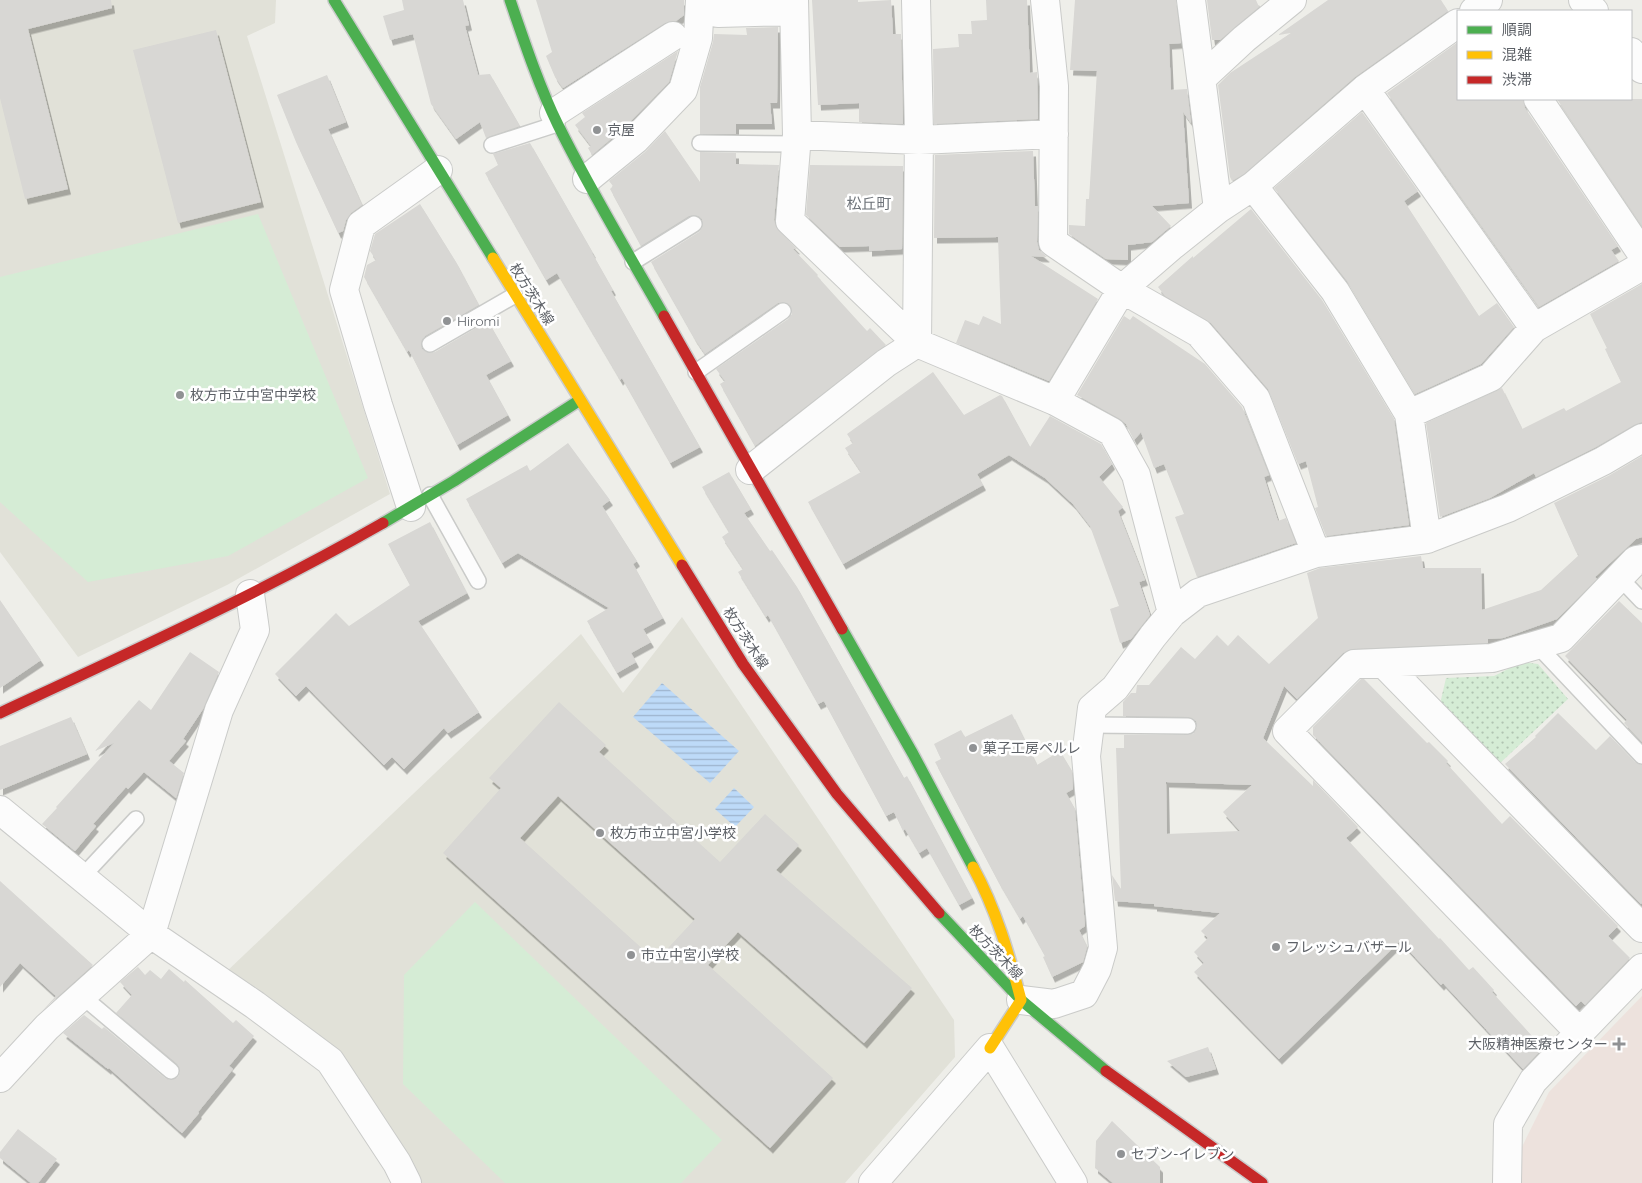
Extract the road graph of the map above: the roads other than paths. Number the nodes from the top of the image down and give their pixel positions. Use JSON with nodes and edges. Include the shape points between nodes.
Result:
{"nodes":[{"id":1,"x":334,"y":0,"type":"edge"},
{"id":2,"x":510,"y":0,"type":"edge"},
{"id":3,"x":916,"y":0,"type":"edge"},
{"id":4,"x":1045,"y":0,"type":"edge"},
{"id":5,"x":1191,"y":0,"type":"edge"},
{"id":6,"x":1292,"y":0,"type":"edge"},
{"id":7,"x":1583,"y":0,"type":"edge"},
{"id":8,"x":709,"y":6,"type":"edge"},
{"id":9,"x":794,"y":6,"type":"edge"},
{"id":10,"x":1593,"y":10,"type":"edge"},
{"id":11,"x":1457,"y":24,"type":"edge"},
{"id":12,"x":673,"y":36,"type":"dead end"},
{"id":13,"x":1632,"y":54,"type":"edge"},
{"id":14,"x":1642,"y":69,"type":"edge"},
{"id":15,"x":1202,"y":78,"type":"junction"},
{"id":16,"x":1365,"y":89,"type":"junction"},
{"id":17,"x":1539,"y":100,"type":"edge"},
{"id":18,"x":555,"y":118,"type":"junction"},
{"id":19,"x":1054,"y":134,"type":"junction"},
{"id":20,"x":797,"y":139,"type":"junction"},
{"id":21,"x":919,"y":140,"type":"junction"},
{"id":22,"x":700,"y":143,"type":"dead end"},
{"id":23,"x":492,"y":145,"type":"dead end"},
{"id":24,"x":438,"y":170,"type":"junction"},
{"id":25,"x":587,"y":179,"type":"junction"},
{"id":26,"x":1253,"y":186,"type":"junction"},
{"id":27,"x":1218,"y":209,"type":"junction"},
{"id":28,"x":694,"y":224,"type":"dead end"},
{"id":29,"x":1642,"y":254,"type":"edge"},
{"id":30,"x":633,"y":262,"type":"junction"},
{"id":31,"x":1642,"y":266,"type":"edge"},
{"id":32,"x":1122,"y":289,"type":"junction"},
{"id":33,"x":515,"y":295,"type":"junction"},
{"id":34,"x":783,"y":311,"type":"dead end"},
{"id":35,"x":1534,"y":328,"type":"junction"},
{"id":36,"x":917,"y":343,"type":"junction"},
{"id":37,"x":430,"y":344,"type":"dead end"},
{"id":38,"x":696,"y":372,"type":"junction"},
{"id":39,"x":580,"y":400,"type":"junction"},
{"id":40,"x":1055,"y":401,"type":"junction"},
{"id":41,"x":1409,"y":414,"type":"junction"},
{"id":42,"x":1642,"y":438,"type":"edge"},
{"id":43,"x":750,"y":470,"type":"junction"},
{"id":44,"x":421,"y":501,"type":"junction"},
{"id":45,"x":1427,"y":539,"type":"junction"},
{"id":46,"x":1316,"y":552,"type":"junction"},
{"id":47,"x":1642,"y":559,"type":"edge"},
{"id":48,"x":1620,"y":578,"type":"junction"},
{"id":49,"x":478,"y":581,"type":"dead end"},
{"id":50,"x":250,"y":594,"type":"junction"},
{"id":51,"x":1642,"y":601,"type":"edge"},
{"id":52,"x":1172,"y":613,"type":"junction"},
{"id":53,"x":1537,"y":645,"type":"junction"},
{"id":54,"x":1383,"y":663,"type":"junction"},
{"id":55,"x":0,"y":714,"type":"edge"},
{"id":56,"x":1090,"y":725,"type":"junction"},
{"id":57,"x":1188,"y":726,"type":"dead end"},
{"id":58,"x":1642,"y":756,"type":"edge"},
{"id":59,"x":0,"y":810,"type":"edge"},
{"id":60,"x":136,"y":819,"type":"dead end"},
{"id":61,"x":82,"y":877,"type":"junction"},
{"id":62,"x":1642,"y":928,"type":"edge"},
{"id":63,"x":151,"y":934,"type":"junction"},
{"id":64,"x":1642,"y":968,"type":"edge"},
{"id":65,"x":82,"y":996,"type":"junction"},
{"id":66,"x":1021,"y":1000,"type":"junction"},
{"id":67,"x":1579,"y":1032,"type":"junction"},
{"id":68,"x":990,"y":1048,"type":"junction"},
{"id":69,"x":172,"y":1070,"type":"dead end"},
{"id":70,"x":0,"y":1078,"type":"edge"},
{"id":71,"x":407,"y":1183,"type":"edge"},
{"id":72,"x":873,"y":1183,"type":"edge"},
{"id":73,"x":1073,"y":1183,"type":"edge"},
{"id":74,"x":1262,"y":1183,"type":"edge"},
{"id":75,"x":1508,"y":1183,"type":"edge"}],
"edges":[{"from":1,"to":24,"type":"street","name":"枚方茨木線"},
{"from":2,"to":18,"type":"street"},
{"from":3,"to":21,"type":"street"},
{"from":4,"to":19,"type":"street","via":[[1054,86]]},
{"from":5,"to":15,"type":"street"},
{"from":6,"to":15,"type":"street"},
{"from":7,"to":10,"type":"street"},
{"from":8,"to":9,"type":"street"},
{"from":8,"to":25,"type":"street","via":[[683,90],[635,140]]},
{"from":9,"to":20,"type":"street"},
{"from":11,"to":16,"type":"street"},
{"from":12,"to":18,"type":"street"},
{"from":13,"to":14,"type":"street"},
{"from":15,"to":27,"type":"street"},
{"from":16,"to":26,"type":"street"},
{"from":16,"to":35,"type":"street"},
{"from":17,"to":29,"type":"street"},
{"from":18,"to":23,"type":"lane"},
{"from":18,"to":25,"type":"street"},
{"from":19,"to":21,"type":"street"},
{"from":19,"to":32,"type":"street","via":[[1053,242]]},
{"from":20,"to":21,"type":"street"},
{"from":20,"to":22,"type":"lane"},
{"from":20,"to":36,"type":"street","via":[[790,221]]},
{"from":21,"to":36,"type":"street"},
{"from":24,"to":33,"type":"street","name":"枚方茨木線"},
{"from":24,"to":44,"type":"street","via":[[360,225],[344,290],[378,405]]},
{"from":25,"to":30,"type":"street"},
{"from":26,"to":27,"type":"street"},
{"from":26,"to":41,"type":"street","via":[[1335,292]]},
{"from":27,"to":32,"type":"street"},
{"from":28,"to":30,"type":"lane"},
{"from":30,"to":38,"type":"street"},
{"from":31,"to":35,"type":"street"},
{"from":32,"to":40,"type":"street"},
{"from":32,"to":46,"type":"street","via":[[1199,334],[1256,399]]},
{"from":33,"to":37,"type":"lane"},
{"from":33,"to":39,"type":"street","name":"枚方茨木線"},
{"from":34,"to":38,"type":"lane"},
{"from":35,"to":41,"type":"street","via":[[1491,377]]},
{"from":36,"to":40,"type":"street"},
{"from":36,"to":43,"type":"street"},
{"from":38,"to":43,"type":"street"},
{"from":39,"to":44,"type":"street"},
{"from":39,"to":66,"type":"street","name":"枚方茨木線","via":[[743,664],[832,787],[953,930]]},
{"from":40,"to":52,"type":"street","via":[[1112,432],[1136,475]]},
{"from":41,"to":45,"type":"street"},
{"from":42,"to":45,"type":"street","via":[[1508,508]]},
{"from":43,"to":66,"type":"street","via":[[913,754],[984,886],[1007,946]]},
{"from":44,"to":49,"type":"lane"},
{"from":44,"to":50,"type":"street"},
{"from":45,"to":46,"type":"street"},
{"from":46,"to":52,"type":"street","via":[[1198,593]]},
{"from":47,"to":48,"type":"street","via":[[1636,560]]},
{"from":48,"to":51,"type":"lane"},
{"from":48,"to":53,"type":"street","via":[[1561,638]]},
{"from":50,"to":55,"type":"street"},
{"from":50,"to":63,"type":"street","via":[[255,630],[219,710]]},
{"from":52,"to":56,"type":"street","via":[[1115,688],[1092,708]]},
{"from":53,"to":54,"type":"street","via":[[1492,658]]},
{"from":53,"to":58,"type":"lane"},
{"from":54,"to":62,"type":"street"},
{"from":54,"to":67,"type":"street","via":[[1354,664],[1287,730]]},
{"from":56,"to":57,"type":"lane"},
{"from":56,"to":66,"type":"street","via":[[1086,756],[1103,948],[1098,969],[1084,994],[1054,1004]]},
{"from":59,"to":61,"type":"street"},
{"from":60,"to":61,"type":"lane"},
{"from":61,"to":63,"type":"street"},
{"from":63,"to":65,"type":"street"},
{"from":63,"to":71,"type":"street","via":[[330,1060]]},
{"from":64,"to":67,"type":"street"},
{"from":65,"to":69,"type":"lane"},
{"from":65,"to":70,"type":"street","via":[[47,1027]]},
{"from":66,"to":68,"type":"street"},
{"from":66,"to":74,"type":"street","name":"枚方茨木線","via":[[1101,1067]]},
{"from":67,"to":75,"type":"street","via":[[1533,1081],[1508,1124]]},
{"from":68,"to":72,"type":"street"},
{"from":68,"to":73,"type":"street"}]}
